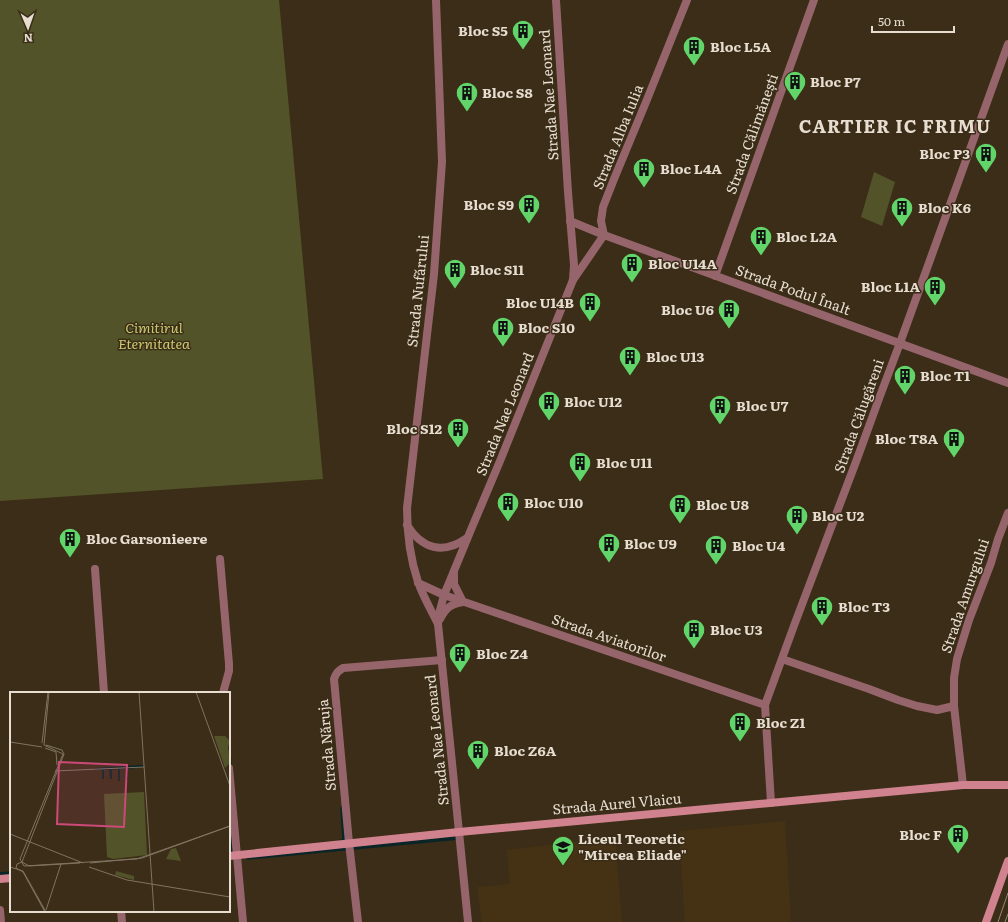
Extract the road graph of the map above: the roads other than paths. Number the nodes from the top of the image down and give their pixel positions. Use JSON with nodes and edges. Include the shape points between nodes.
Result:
{"nodes":[{"id":1,"x":436,"y":0,"type":"edge"},
{"id":2,"x":556,"y":0,"type":"edge"},
{"id":3,"x":687,"y":0,"type":"edge"},
{"id":4,"x":814,"y":0,"type":"edge"},
{"id":5,"x":1008,"y":44,"type":"edge"},
{"id":6,"x":570,"y":221,"type":"junction"},
{"id":7,"x":604,"y":235,"type":"junction"},
{"id":8,"x":715,"y":276,"type":"junction"},
{"id":9,"x":573,"y":280,"type":"junction"},
{"id":10,"x":900,"y":343,"type":"junction"},
{"id":11,"x":1008,"y":383,"type":"edge"},
{"id":12,"x":1008,"y":513,"type":"edge"},
{"id":13,"x":407,"y":525,"type":"junction"},
{"id":14,"x":467,"y":538,"type":"junction"},
{"id":15,"x":220,"y":559,"type":"dead end"},
{"id":16,"x":95,"y":569,"type":"dead end"},
{"id":17,"x":454,"y":572,"type":"junction"},
{"id":18,"x":418,"y":583,"type":"junction"},
{"id":19,"x":444,"y":596,"type":"junction"},
{"id":20,"x":462,"y":602,"type":"junction"},
{"id":21,"x":438,"y":624,"type":"junction"},
{"id":22,"x":782,"y":659,"type":"junction"},
{"id":23,"x":442,"y":660,"type":"junction"},
{"id":24,"x":104,"y":692,"type":"edge"},
{"id":25,"x":223,"y":692,"type":"edge"},
{"id":26,"x":765,"y":705,"type":"junction"},
{"id":27,"x":954,"y":706,"type":"junction"},
{"id":28,"x":963,"y":785,"type":"junction"},
{"id":29,"x":1008,"y":785,"type":"edge"},
{"id":30,"x":230,"y":790,"type":"edge"},
{"id":31,"x":771,"y":803,"type":"junction"},
{"id":32,"x":459,"y":832,"type":"junction"},
{"id":33,"x":349,"y":843,"type":"junction"},
{"id":34,"x":233,"y":856,"type":"edge"},
{"id":35,"x":1008,"y":861,"type":"edge"},
{"id":36,"x":10,"y":878,"type":"edge"},
{"id":37,"x":0,"y":879,"type":"edge"},
{"id":38,"x":0,"y":910,"type":"edge"},
{"id":39,"x":121,"y":912,"type":"edge"},
{"id":40,"x":1,"y":922,"type":"edge"},
{"id":41,"x":122,"y":922,"type":"edge"},
{"id":42,"x":243,"y":922,"type":"edge"},
{"id":43,"x":358,"y":922,"type":"edge"},
{"id":44,"x":468,"y":922,"type":"edge"},
{"id":45,"x":986,"y":922,"type":"edge"}],
"edges":[{"from":1,"to":13,"type":"street","name":"Strada Nufărului","via":[[442,162],[434,274]]},
{"from":2,"to":6,"type":"street","name":"Strada Nae Leonard"},
{"from":3,"to":7,"type":"street","name":"Strada Alba Iulia","via":[[603,207]]},
{"from":4,"to":8,"type":"street","name":"Strada Călimănești"},
{"from":5,"to":10,"type":"street","name":"Strada Călugăreni"},
{"from":6,"to":7,"type":"street","name":"Strada Podul Înalt"},
{"from":6,"to":9,"type":"street","name":"Strada Nae Leonard"},
{"from":7,"to":8,"type":"street","name":"Strada Podul Înalt"},
{"from":7,"to":9,"type":"street"},
{"from":8,"to":10,"type":"street","name":"Strada Podul Înalt"},
{"from":9,"to":14,"type":"street","name":"Strada Nae Leonard"},
{"from":10,"to":11,"type":"street","name":"Strada Podul Înalt"},
{"from":10,"to":22,"type":"street","name":"Strada Călugăreni"},
{"from":12,"to":27,"type":"street","name":"Strada Amurgului","via":[[957,660]]},
{"from":13,"to":14,"type":"street","via":[[419,540],[435,547],[452,546]]},
{"from":13,"to":18,"type":"street","name":"Strada Nufărului"},
{"from":14,"to":17,"type":"street","name":"Strada Nae Leonard"},
{"from":15,"to":25,"type":"street","via":[[229,664]]},
{"from":16,"to":24,"type":"street"},
{"from":17,"to":19,"type":"street","name":"Strada Nae Leonard"},
{"from":17,"to":20,"type":"street","via":[[454,584]]},
{"from":18,"to":19,"type":"street"},
{"from":18,"to":21,"type":"street","name":"Strada Nufărului"},
{"from":19,"to":20,"type":"street","name":"Strada Aviatorilor"},
{"from":19,"to":21,"type":"street","name":"Strada Nae Leonard","via":[[438,614]]},
{"from":20,"to":21,"type":"street","via":[[446,609]]},
{"from":20,"to":26,"type":"street","name":"Strada Aviatorilor"},
{"from":21,"to":23,"type":"street","name":"Strada Nae Leonard"},
{"from":22,"to":26,"type":"street","name":"Strada Călugăreni"},
{"from":22,"to":27,"type":"street","via":[[917,706],[937,710]]},
{"from":23,"to":32,"type":"street","name":"Strada Nae Leonard"},
{"from":23,"to":33,"type":"street","name":"Strada Năruja","via":[[344,668],[335,675]]},
{"from":26,"to":31,"type":"street","name":"Strada Călugăreni"},
{"from":27,"to":28,"type":"street","name":"Strada Amurgului"},
{"from":28,"to":29,"type":"main road","name":"Strada Aurel Vlaicu"},
{"from":28,"to":31,"type":"main road","name":"Strada Aurel Vlaicu"},
{"from":30,"to":34,"type":"street"},
{"from":31,"to":32,"type":"main road","name":"Strada Aurel Vlaicu"},
{"from":32,"to":33,"type":"main road","name":"Strada Aurel Vlaicu"},
{"from":32,"to":44,"type":"street","name":"Strada Nae Leonard"},
{"from":33,"to":34,"type":"main road","name":"Strada Aurel Vlaicu"},
{"from":33,"to":43,"type":"street","name":"Strada Năruja"},
{"from":34,"to":42,"type":"street"},
{"from":35,"to":45,"type":"main road"},
{"from":36,"to":37,"type":"main road"},
{"from":38,"to":40,"type":"street"},
{"from":39,"to":41,"type":"street"}]}
